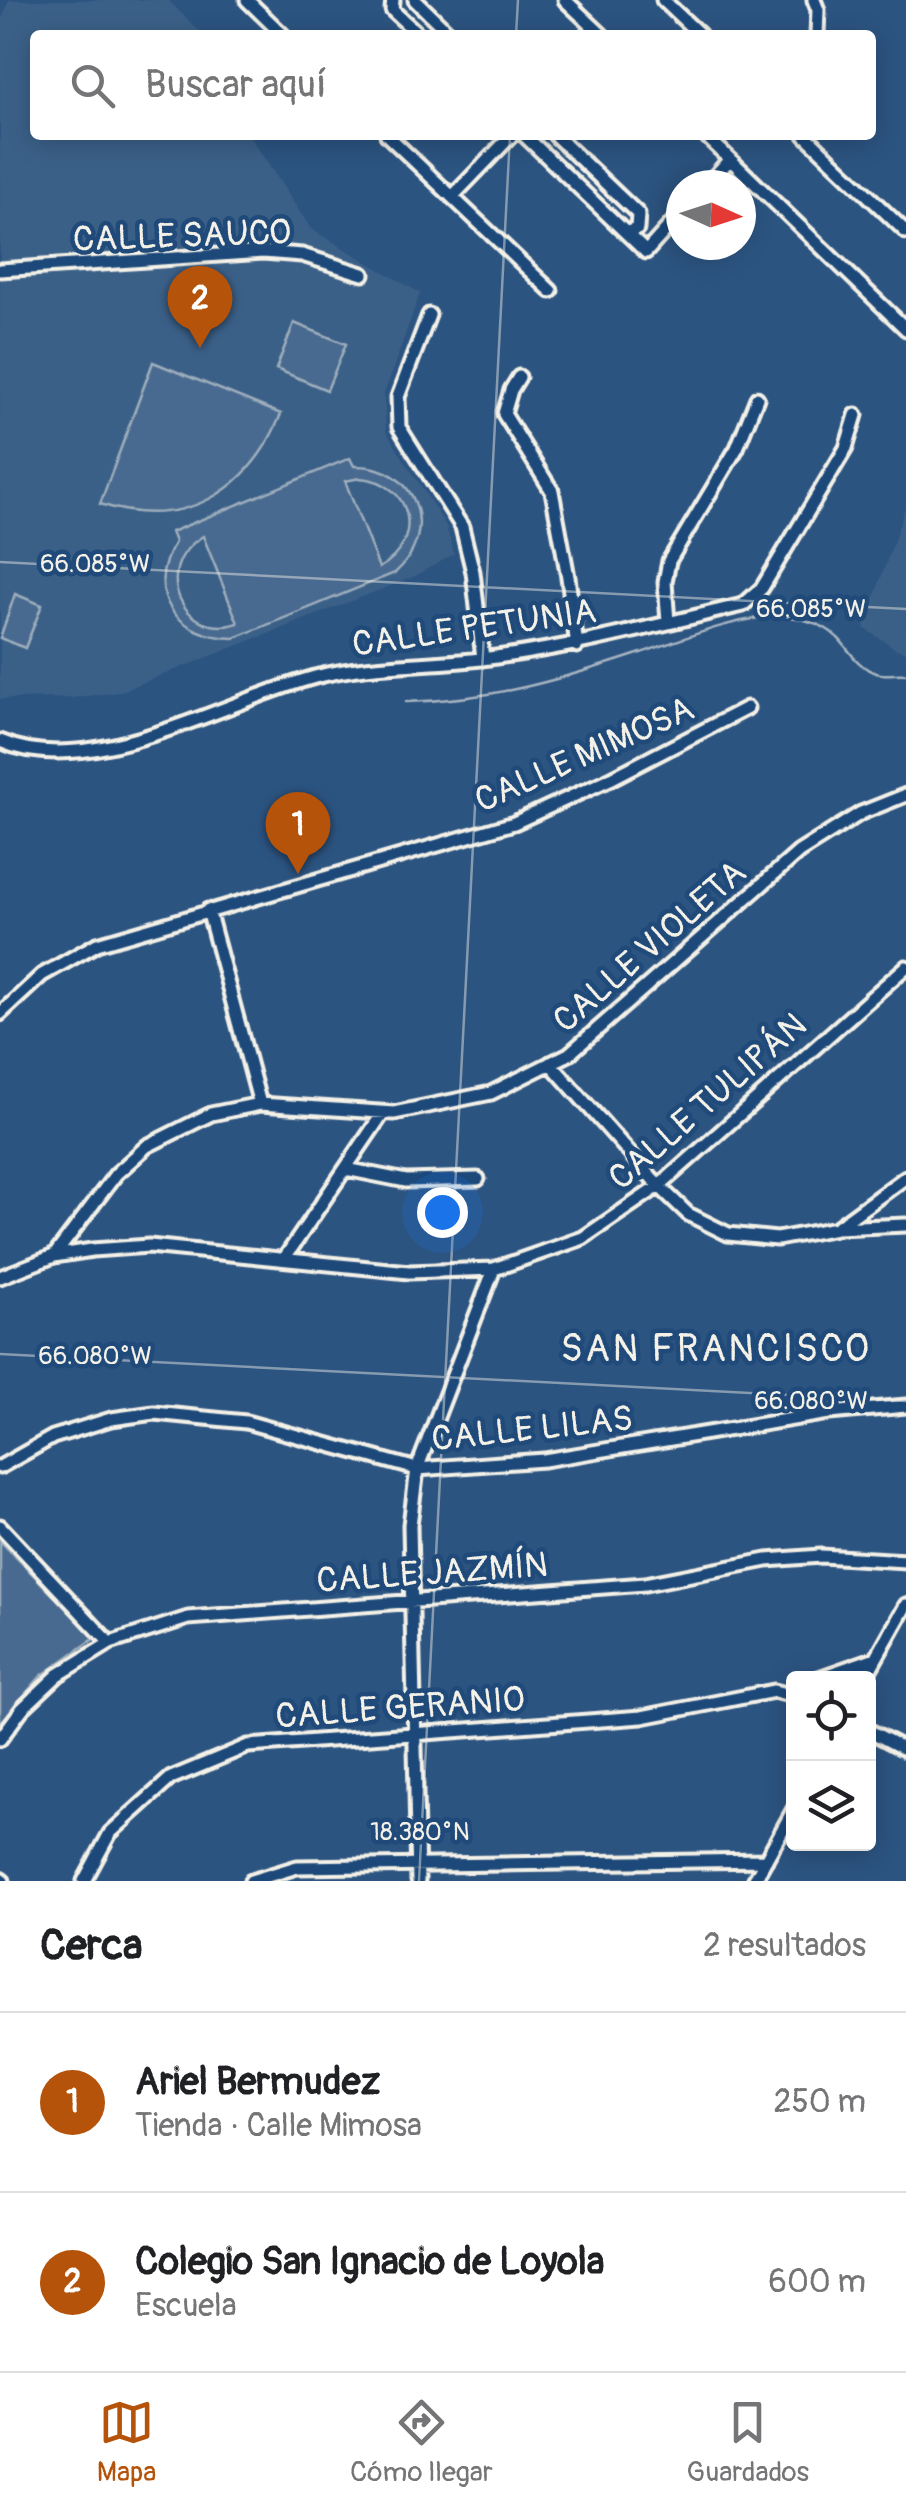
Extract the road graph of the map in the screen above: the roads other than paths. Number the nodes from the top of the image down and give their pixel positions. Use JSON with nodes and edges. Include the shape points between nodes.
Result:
{"nodes":[{"id":1,"x":247,"y":0,"type":"edge"},
{"id":2,"x":393,"y":0,"type":"edge"},
{"id":3,"x":414,"y":0,"type":"edge"},
{"id":4,"x":565,"y":0,"type":"edge"},
{"id":5,"x":663,"y":0,"type":"edge"},
{"id":6,"x":814,"y":0,"type":"edge"},
{"id":7,"x":278,"y":30,"type":"edge"},
{"id":8,"x":413,"y":30,"type":"edge"},
{"id":9,"x":446,"y":30,"type":"edge"},
{"id":10,"x":597,"y":30,"type":"edge"},
{"id":11,"x":695,"y":30,"type":"edge"},
{"id":12,"x":817,"y":30,"type":"edge"},
{"id":13,"x":392,"y":140,"type":"edge"},
{"id":14,"x":507,"y":140,"type":"edge"},
{"id":15,"x":529,"y":140,"type":"edge"},
{"id":16,"x":560,"y":140,"type":"edge"},
{"id":17,"x":711,"y":140,"type":"edge"},
{"id":18,"x":809,"y":140,"type":"edge"},
{"id":19,"x":730,"y":159,"type":"junction"},
{"id":20,"x":720,"y":170,"type":"edge"},
{"id":21,"x":452,"y":197,"type":"junction"},
{"id":22,"x":666,"y":230,"type":"edge"},
{"id":23,"x":627,"y":232,"type":"junction"},
{"id":24,"x":906,"y":232,"type":"edge"},
{"id":25,"x":0,"y":270,"type":"edge"},
{"id":26,"x":363,"y":274,"type":"dead end"},
{"id":27,"x":550,"y":291,"type":"dead end"},
{"id":28,"x":429,"y":316,"type":"dead end"},
{"id":29,"x":906,"y":329,"type":"edge"},
{"id":30,"x":519,"y":378,"type":"dead end"},
{"id":31,"x":758,"y":398,"type":"dead end"},
{"id":32,"x":856,"y":415,"type":"dead end"},
{"id":33,"x":668,"y":622,"type":"junction"},
{"id":34,"x":576,"y":646,"type":"junction"},
{"id":35,"x":483,"y":659,"type":"junction"},
{"id":36,"x":747,"y":708,"type":"dead end"},
{"id":37,"x":0,"y":741,"type":"edge"},
{"id":38,"x":906,"y":795,"type":"edge"},
{"id":39,"x":208,"y":910,"type":"junction"},
{"id":40,"x":906,"y":967,"type":"edge"},
{"id":41,"x":0,"y":1014,"type":"edge"},
{"id":42,"x":550,"y":1063,"type":"junction"},
{"id":43,"x":260,"y":1104,"type":"junction"},
{"id":44,"x":382,"y":1113,"type":"junction"},
{"id":45,"x":346,"y":1170,"type":"junction"},
{"id":46,"x":906,"y":1177,"type":"edge"},
{"id":47,"x":478,"y":1179,"type":"dead end"},
{"id":48,"x":658,"y":1186,"type":"junction"},
{"id":49,"x":80,"y":1224,"type":"junction"},
{"id":50,"x":906,"y":1225,"type":"edge"},
{"id":51,"x":836,"y":1228,"type":"junction"},
{"id":52,"x":92,"y":1250,"type":"junction"},
{"id":53,"x":54,"y":1256,"type":"junction"},
{"id":54,"x":284,"y":1258,"type":"junction"},
{"id":55,"x":494,"y":1269,"type":"junction"},
{"id":56,"x":0,"y":1277,"type":"edge"},
{"id":57,"x":906,"y":1406,"type":"edge"},
{"id":58,"x":0,"y":1467,"type":"edge"},
{"id":59,"x":417,"y":1469,"type":"junction"},
{"id":60,"x":0,"y":1526,"type":"edge"},
{"id":61,"x":906,"y":1561,"type":"edge"},
{"id":62,"x":410,"y":1602,"type":"junction"},
{"id":63,"x":906,"y":1604,"type":"edge"},
{"id":64,"x":110,"y":1643,"type":"junction"},
{"id":65,"x":877,"y":1658,"type":"junction"},
{"id":66,"x":839,"y":1671,"type":"edge"},
{"id":67,"x":870,"y":1671,"type":"edge"},
{"id":68,"x":786,"y":1688,"type":"edge"},
{"id":69,"x":774,"y":1691,"type":"junction"},
{"id":70,"x":786,"y":1694,"type":"edge"},
{"id":71,"x":415,"y":1733,"type":"junction"},
{"id":72,"x":876,"y":1734,"type":"edge"},
{"id":73,"x":0,"y":1739,"type":"edge"},
{"id":74,"x":906,"y":1750,"type":"edge"},
{"id":75,"x":786,"y":1824,"type":"edge"},
{"id":76,"x":766,"y":1860,"type":"junction"},
{"id":77,"x":418,"y":1864,"type":"junction"},
{"id":78,"x":84,"y":1881,"type":"edge"},
{"id":79,"x":251,"y":1881,"type":"edge"},
{"id":80,"x":418,"y":1881,"type":"edge"},
{"id":81,"x":754,"y":1881,"type":"edge"}],
"edges":[{"from":1,"to":7,"type":"street"},
{"from":2,"to":8,"type":"street","via":[[392,10]]},
{"from":3,"to":9,"type":"street"},
{"from":4,"to":10,"type":"street"},
{"from":5,"to":11,"type":"street"},
{"from":6,"to":12,"type":"street"},
{"from":13,"to":21,"type":"street"},
{"from":14,"to":21,"type":"street"},
{"from":15,"to":23,"type":"street"},
{"from":16,"to":23,"type":"street","via":[[638,214],[636,229]]},
{"from":17,"to":19,"type":"street"},
{"from":18,"to":24,"type":"street"},
{"from":19,"to":20,"type":"street"},
{"from":19,"to":29,"type":"street"},
{"from":21,"to":27,"type":"street"},
{"from":22,"to":23,"type":"street","via":[[646,252]]},
{"from":25,"to":26,"type":"street","name":"CALLE SAUCO","via":[[263,252]]},
{"from":28,"to":35,"type":"street","via":[[398,397],[399,427],[462,527]]},
{"from":30,"to":34,"type":"street","via":[[504,414],[552,491]]},
{"from":31,"to":33,"type":"street","via":[[737,448],[669,561]]},
{"from":32,"to":33,"type":"street","name":"CALLE PETUNIA","via":[[846,448],[762,588],[743,605]]},
{"from":33,"to":34,"type":"street","name":"CALLE PETUNIA"},
{"from":34,"to":35,"type":"street","name":"CALLE PETUNIA"},
{"from":35,"to":37,"type":"street","name":"CALLE PETUNIA","via":[[316,677],[130,742],[69,751],[18,749]]},
{"from":36,"to":39,"type":"street","name":"CALLE MIMOSA","via":[[514,823]]},
{"from":38,"to":42,"type":"street","name":"CALLE VIOLETA","via":[[861,812],[799,852]]},
{"from":39,"to":41,"type":"street","name":"CALLE MIMOSA","via":[[97,944],[42,975]]},
{"from":39,"to":43,"type":"street"},
{"from":40,"to":48,"type":"street","name":"CALLE TULIPÁN"},
{"from":42,"to":44,"type":"street","name":"CALLE VIOLETA","via":[[491,1092]]},
{"from":42,"to":48,"type":"street"},
{"from":43,"to":44,"type":"street","name":"CALLE VIOLETA"},
{"from":43,"to":49,"type":"street","name":"CALLE VIOLETA","via":[[211,1114],[146,1146]]},
{"from":44,"to":45,"type":"street"},
{"from":45,"to":47,"type":"street","via":[[406,1182]]},
{"from":45,"to":54,"type":"street"},
{"from":46,"to":51,"type":"street"},
{"from":48,"to":51,"type":"street","via":[[688,1214],[728,1234],[777,1238]]},
{"from":48,"to":55,"type":"street","name":"CALLE TULIPÁN","via":[[583,1238]]},
{"from":49,"to":52,"type":"street"},
{"from":49,"to":53,"type":"street","name":"CALLE VIOLETA"},
{"from":50,"to":51,"type":"street"},
{"from":52,"to":53,"type":"street","name":"CALLE TULIPÁN"},
{"from":52,"to":54,"type":"street","name":"CALLE TULIPÁN","via":[[149,1246]]},
{"from":53,"to":56,"type":"street","name":"CALLE VIOLETA"},
{"from":54,"to":55,"type":"street","name":"CALLE TULIPÁN","via":[[410,1272]]},
{"from":55,"to":59,"type":"street"},
{"from":57,"to":59,"type":"street","name":"CALLE LILAS","via":[[544,1460]]},
{"from":58,"to":59,"type":"street","name":"CALLE LILAS","via":[[54,1437],[154,1413],[246,1422]]},
{"from":59,"to":62,"type":"street"},
{"from":60,"to":64,"type":"street"},
{"from":61,"to":62,"type":"street","name":"CALLE JAZMÍN","via":[[766,1560],[645,1584]]},
{"from":62,"to":64,"type":"street","name":"CALLE JAZMÍN","via":[[188,1618]]},
{"from":62,"to":71,"type":"street"},
{"from":63,"to":65,"type":"street"},
{"from":64,"to":73,"type":"street","name":"CALLE JAZMÍN","via":[[58,1675]]},
{"from":65,"to":66,"type":"street"},
{"from":65,"to":67,"type":"street"},
{"from":68,"to":69,"type":"street","name":"CALLE GERANIO"},
{"from":69,"to":70,"type":"street","name":"CALLE GERANIO"},
{"from":69,"to":71,"type":"street","name":"CALLE GERANIO","via":[[642,1717]]},
{"from":71,"to":77,"type":"street"},
{"from":71,"to":78,"type":"street","name":"CALLE GERANIO","via":[[248,1746],[171,1778],[110,1834]]},
{"from":72,"to":74,"type":"street"},
{"from":75,"to":76,"type":"street"},
{"from":76,"to":77,"type":"street"},
{"from":76,"to":81,"type":"street"},
{"from":77,"to":79,"type":"street","via":[[297,1867]]},
{"from":77,"to":80,"type":"street"}]}
